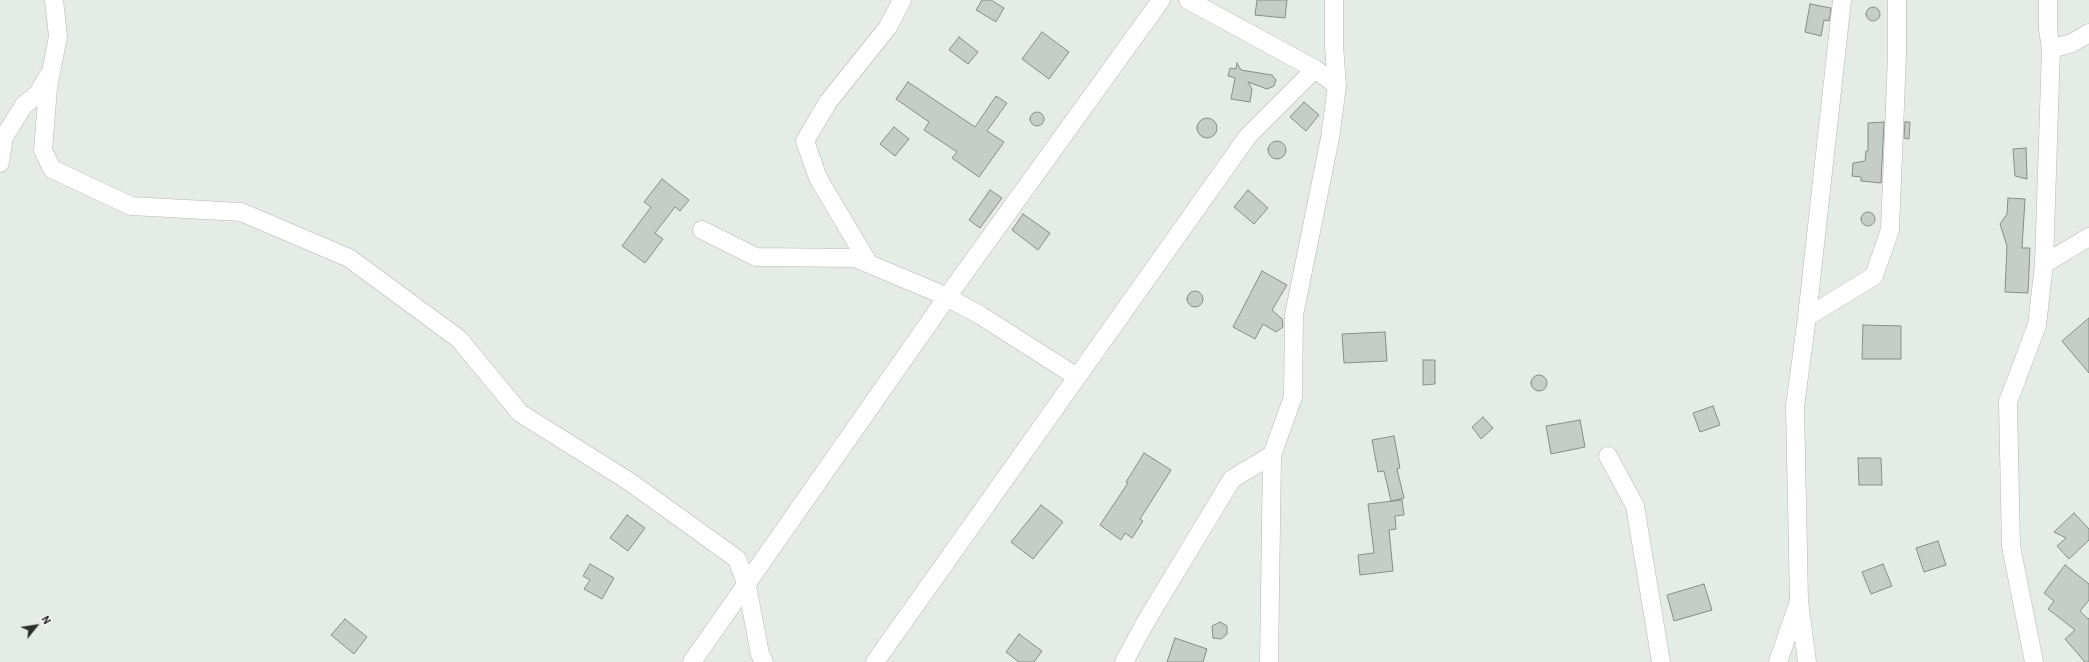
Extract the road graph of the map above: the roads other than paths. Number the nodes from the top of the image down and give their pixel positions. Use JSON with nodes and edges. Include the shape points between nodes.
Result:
{"nodes":[{"id":1,"x":54,"y":0,"type":"edge"},
{"id":2,"x":902,"y":0,"type":"edge"},
{"id":3,"x":1161,"y":0,"type":"edge"},
{"id":4,"x":1188,"y":0,"type":"edge"},
{"id":5,"x":1334,"y":0,"type":"edge"},
{"id":6,"x":1842,"y":0,"type":"edge"},
{"id":7,"x":1897,"y":0,"type":"edge"},
{"id":8,"x":2048,"y":0,"type":"edge"},
{"id":9,"x":2089,"y":33,"type":"edge"},
{"id":10,"x":2051,"y":49,"type":"junction"},
{"id":11,"x":1315,"y":69,"type":"junction"},
{"id":12,"x":52,"y":70,"type":"junction"},
{"id":13,"x":1338,"y":86,"type":"junction"},
{"id":14,"x":0,"y":163,"type":"edge"},
{"id":15,"x":702,"y":230,"type":"dead end"},
{"id":16,"x":2089,"y":237,"type":"edge"},
{"id":17,"x":869,"y":264,"type":"junction"},
{"id":18,"x":2044,"y":264,"type":"junction"},
{"id":19,"x":948,"y":297,"type":"junction"},
{"id":20,"x":1808,"y":317,"type":"junction"},
{"id":21,"x":1077,"y":377,"type":"junction"},
{"id":22,"x":1272,"y":455,"type":"junction"},
{"id":23,"x":1608,"y":456,"type":"dead end"},
{"id":24,"x":747,"y":586,"type":"junction"},
{"id":25,"x":1799,"y":601,"type":"junction"},
{"id":26,"x":692,"y":662,"type":"edge"},
{"id":27,"x":764,"y":662,"type":"edge"},
{"id":28,"x":875,"y":662,"type":"edge"},
{"id":29,"x":1124,"y":662,"type":"edge"},
{"id":30,"x":1268,"y":662,"type":"edge"},
{"id":31,"x":1662,"y":662,"type":"edge"},
{"id":32,"x":1778,"y":662,"type":"edge"},
{"id":33,"x":1807,"y":662,"type":"edge"},
{"id":34,"x":2034,"y":662,"type":"edge"}],
"edges":[{"from":1,"to":12,"type":"street","via":[[58,36]]},
{"from":2,"to":17,"type":"street","via":[[888,27],[828,102],[806,141],[818,178]]},
{"from":3,"to":19,"type":"street"},
{"from":4,"to":11,"type":"street"},
{"from":5,"to":13,"type":"street","via":[[1334,45]]},
{"from":6,"to":20,"type":"street"},
{"from":7,"to":20,"type":"street","via":[[1898,55],[1890,230],[1874,276]]},
{"from":8,"to":10,"type":"street"},
{"from":9,"to":10,"type":"street","via":[[2072,43]]},
{"from":10,"to":18,"type":"street"},
{"from":11,"to":13,"type":"street"},
{"from":11,"to":21,"type":"street","via":[[1248,136]]},
{"from":12,"to":14,"type":"street","via":[[37,95],[24,105],[4,137]]},
{"from":12,"to":24,"type":"street","via":[[48,88],[44,150],[52,169],[131,206],[241,212],[349,258],[459,339],[520,413],[630,482],[737,559]]},
{"from":13,"to":22,"type":"street","via":[[1294,315],[1293,397]]},
{"from":15,"to":17,"type":"street","via":[[756,257],[855,258]]},
{"from":16,"to":18,"type":"street"},
{"from":17,"to":19,"type":"street"},
{"from":18,"to":34,"type":"street","via":[[2038,325],[2008,402],[2011,546]]},
{"from":19,"to":21,"type":"street"},
{"from":19,"to":24,"type":"street"},
{"from":20,"to":25,"type":"street","via":[[1795,406]]},
{"from":21,"to":28,"type":"street"},
{"from":22,"to":29,"type":"street","via":[[1232,479]]},
{"from":22,"to":30,"type":"street"},
{"from":23,"to":31,"type":"street","via":[[1634,506]]},
{"from":24,"to":26,"type":"street"},
{"from":24,"to":27,"type":"street","via":[[760,654]]},
{"from":25,"to":32,"type":"street"},
{"from":25,"to":33,"type":"street"}]}
